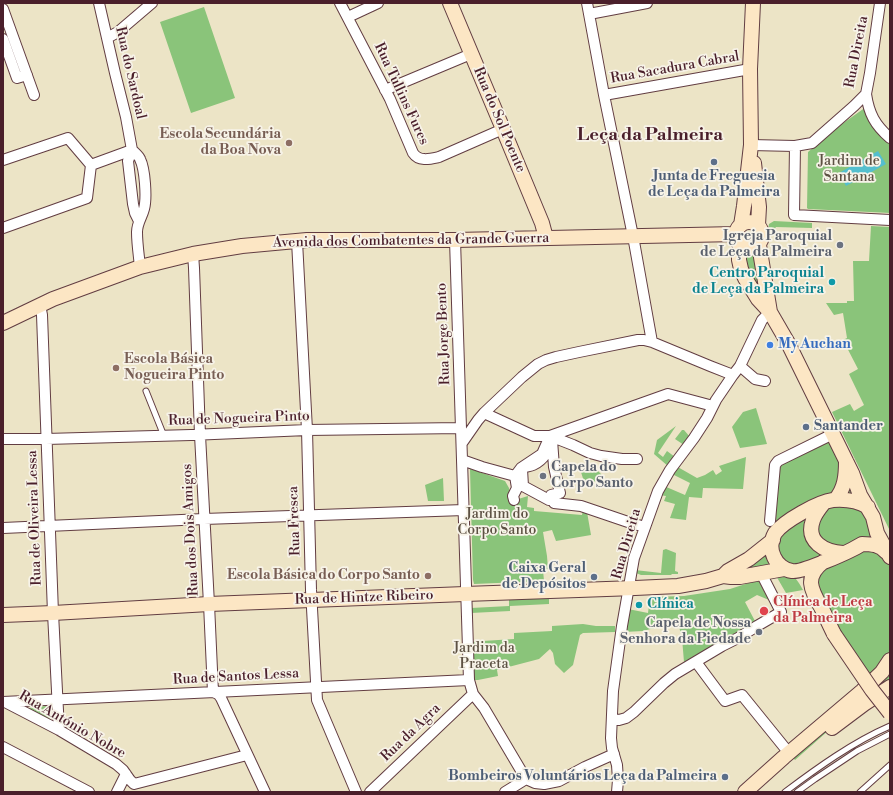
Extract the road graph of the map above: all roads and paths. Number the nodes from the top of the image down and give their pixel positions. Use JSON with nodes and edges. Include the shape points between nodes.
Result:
{"nodes":[{"id":1,"x":8,"y":3,"type":"edge"},
{"id":2,"x":99,"y":3,"type":"edge"},
{"id":3,"x":152,"y":3,"type":"edge"},
{"id":4,"x":340,"y":3,"type":"edge"},
{"id":5,"x":378,"y":3,"type":"edge"},
{"id":6,"x":450,"y":3,"type":"edge"},
{"id":7,"x":587,"y":3,"type":"edge"},
{"id":8,"x":647,"y":3,"type":"edge"},
{"id":9,"x":753,"y":3,"type":"edge"},
{"id":10,"x":880,"y":3,"type":"edge"},
{"id":11,"x":3,"y":10,"type":"edge"},
{"id":12,"x":589,"y":14,"type":"junction"},
{"id":13,"x":348,"y":17,"type":"junction"},
{"id":14,"x":107,"y":38,"type":"junction"},
{"id":15,"x":3,"y":39,"type":"edge"},
{"id":16,"x":471,"y":54,"type":"junction"},
{"id":17,"x":750,"y":69,"type":"junction"},
{"id":18,"x":27,"y":75,"type":"junction"},
{"id":19,"x":385,"y":90,"type":"junction"},
{"id":20,"x":866,"y":94,"type":"junction"},
{"id":21,"x":34,"y":95,"type":"dead end"},
{"id":22,"x":604,"y":95,"type":"junction"},
{"id":23,"x":503,"y":129,"type":"junction"},
{"id":24,"x":890,"y":138,"type":"edge"},
{"id":25,"x":751,"y":145,"type":"junction"},
{"id":26,"x":795,"y":146,"type":"junction"},
{"id":27,"x":132,"y":150,"type":"junction"},
{"id":28,"x":3,"y":160,"type":"edge"},
{"id":29,"x":91,"y":165,"type":"junction"},
{"id":30,"x":890,"y":220,"type":"edge"},
{"id":31,"x":139,"y":221,"type":"junction"},
{"id":32,"x":758,"y":225,"type":"junction"},
{"id":33,"x":3,"y":228,"type":"edge"},
{"id":34,"x":739,"y":235,"type":"junction"},
{"id":35,"x":633,"y":236,"type":"junction"},
{"id":36,"x":546,"y":238,"type":"junction"},
{"id":37,"x":455,"y":240,"type":"junction"},
{"id":38,"x":297,"y":241,"type":"junction"},
{"id":39,"x":759,"y":245,"type":"junction"},
{"id":40,"x":193,"y":254,"type":"junction"},
{"id":41,"x":140,"y":267,"type":"junction"},
{"id":42,"x":40,"y":305,"type":"junction"},
{"id":43,"x":770,"y":312,"type":"junction"},
{"id":44,"x":3,"y":323,"type":"edge"},
{"id":45,"x":652,"y":342,"type":"junction"},
{"id":46,"x":740,"y":366,"type":"junction"},
{"id":47,"x":733,"y":375,"type":"junction"},
{"id":48,"x":765,"y":381,"type":"dead end"},
{"id":49,"x":146,"y":391,"type":"dead end"},
{"id":50,"x":713,"y":406,"type":"junction"},
{"id":51,"x":484,"y":413,"type":"junction"},
{"id":52,"x":461,"y":428,"type":"junction"},
{"id":53,"x":307,"y":430,"type":"junction"},
{"id":54,"x":833,"y":434,"type":"junction"},
{"id":55,"x":200,"y":435,"type":"junction"},
{"id":56,"x":164,"y":436,"type":"junction"},
{"id":57,"x":550,"y":436,"type":"junction"},
{"id":58,"x":3,"y":439,"type":"edge"},
{"id":59,"x":46,"y":439,"type":"junction"},
{"id":60,"x":462,"y":443,"type":"junction"},
{"id":61,"x":637,"y":459,"type":"dead end"},
{"id":62,"x":462,"y":460,"type":"junction"},
{"id":63,"x":846,"y":461,"type":"junction"},
{"id":64,"x":515,"y":476,"type":"junction"},
{"id":65,"x":560,"y":493,"type":"joint"},
{"id":66,"x":514,"y":500,"type":"dead end"},
{"id":67,"x":829,"y":502,"type":"junction"},
{"id":68,"x":554,"y":503,"type":"dead end"},
{"id":69,"x":464,"y":510,"type":"junction"},
{"id":70,"x":870,"y":512,"type":"junction"},
{"id":71,"x":309,"y":515,"type":"junction"},
{"id":72,"x":204,"y":519,"type":"junction"},
{"id":73,"x":770,"y":521,"type":"dead end"},
{"id":74,"x":50,"y":526,"type":"junction"},
{"id":75,"x":645,"y":527,"type":"junction"},
{"id":76,"x":3,"y":528,"type":"edge"},
{"id":77,"x":773,"y":540,"type":"junction"},
{"id":78,"x":860,"y":546,"type":"junction"},
{"id":79,"x":844,"y":553,"type":"junction"},
{"id":80,"x":890,"y":556,"type":"edge"},
{"id":81,"x":825,"y":561,"type":"junction"},
{"id":82,"x":786,"y":569,"type":"junction"},
{"id":83,"x":761,"y":573,"type":"junction"},
{"id":84,"x":724,"y":576,"type":"junction"},
{"id":85,"x":628,"y":588,"type":"junction"},
{"id":86,"x":466,"y":594,"type":"junction"},
{"id":87,"x":312,"y":600,"type":"junction"},
{"id":88,"x":210,"y":604,"type":"junction"},
{"id":89,"x":53,"y":613,"type":"junction"},
{"id":90,"x":3,"y":615,"type":"edge"},
{"id":91,"x":834,"y":634,"type":"junction"},
{"id":92,"x":890,"y":660,"type":"edge"},
{"id":93,"x":696,"y":662,"type":"junction"},
{"id":94,"x":468,"y":680,"type":"junction"},
{"id":95,"x":316,"y":687,"type":"junction"},
{"id":96,"x":890,"y":687,"type":"edge"},
{"id":97,"x":213,"y":692,"type":"junction"},
{"id":98,"x":473,"y":694,"type":"junction"},
{"id":99,"x":57,"y":700,"type":"junction"},
{"id":100,"x":4,"y":702,"type":"edge"},
{"id":101,"x":890,"y":713,"type":"edge"},
{"id":102,"x":612,"y":719,"type":"junction"},
{"id":103,"x":890,"y":726,"type":"edge"},
{"id":104,"x":58,"y":730,"type":"junction"},
{"id":105,"x":890,"y":734,"type":"edge"},
{"id":106,"x":3,"y":747,"type":"edge"},
{"id":107,"x":614,"y":754,"type":"junction"},
{"id":108,"x":247,"y":755,"type":"junction"},
{"id":109,"x":792,"y":757,"type":"junction"},
{"id":110,"x":890,"y":765,"type":"edge"},
{"id":111,"x":126,"y":774,"type":"junction"},
{"id":112,"x":526,"y":779,"type":"junction"},
{"id":113,"x":132,"y":788,"type":"edge"},
{"id":114,"x":89,"y":792,"type":"edge"},
{"id":115,"x":117,"y":792,"type":"edge"},
{"id":116,"x":265,"y":792,"type":"edge"},
{"id":117,"x":356,"y":792,"type":"edge"},
{"id":118,"x":370,"y":792,"type":"edge"},
{"id":119,"x":505,"y":792,"type":"edge"},
{"id":120,"x":617,"y":792,"type":"edge"},
{"id":121,"x":745,"y":792,"type":"edge"},
{"id":122,"x":759,"y":792,"type":"edge"},
{"id":123,"x":785,"y":792,"type":"edge"},
{"id":124,"x":797,"y":792,"type":"edge"},
{"id":125,"x":860,"y":792,"type":"edge"}],
"edges":[{"from":1,"to":11,"type":"street"},
{"from":2,"to":14,"type":"street","name":"Rua do Sardoal"},
{"from":3,"to":14,"type":"street","via":[[118,32]]},
{"from":4,"to":13,"type":"street","name":"Rua Tullins Fures"},
{"from":5,"to":13,"type":"street"},
{"from":6,"to":16,"type":"main road","name":"Rua do Sol Poente"},
{"from":7,"to":12,"type":"street"},
{"from":8,"to":12,"type":"street"},
{"from":9,"to":17,"type":"main road"},
{"from":10,"to":20,"type":"street","name":"Rua Direita"},
{"from":11,"to":18,"type":"street"},
{"from":12,"to":22,"type":"street"},
{"from":13,"to":19,"type":"street","name":"Rua Tullins Fures"},
{"from":14,"to":27,"type":"street","name":"Rua do Sardoal"},
{"from":15,"to":18,"type":"street","via":[[17,78]]},
{"from":16,"to":19,"type":"street"},
{"from":16,"to":23,"type":"main road","name":"Rua do Sol Poente"},
{"from":17,"to":22,"type":"street","name":"Rua Sacadura Cabral"},
{"from":17,"to":25,"type":"main road"},
{"from":18,"to":21,"type":"street"},
{"from":19,"to":23,"type":"street","name":"Rua Tullins Fures","via":[[416,157],[439,157]]},
{"from":20,"to":24,"type":"street","via":[[874,120]]},
{"from":20,"to":26,"type":"street","name":"Rua Direita","via":[[812,143]]},
{"from":22,"to":35,"type":"street"},
{"from":23,"to":36,"type":"main road","name":"Rua do Sol Poente"},
{"from":25,"to":26,"type":"street","name":"Rua Direita"},
{"from":25,"to":32,"type":"main road","via":[[759,207]]},
{"from":25,"to":34,"type":"main road"},
{"from":26,"to":30,"type":"street","via":[[794,215]]},
{"from":27,"to":29,"type":"street"},
{"from":27,"to":31,"type":"street","name":"Rua do Sardoal","via":[[128,160],[133,204]]},
{"from":27,"to":31,"type":"street","name":"Rua do Sardoal","via":[[140,158],[144,170],[145,206]]},
{"from":28,"to":29,"type":"street","via":[[68,138]]},
{"from":29,"to":33,"type":"street","via":[[87,198]]},
{"from":31,"to":41,"type":"street","name":"Rua do Sardoal","via":[[137,232]]},
{"from":32,"to":34,"type":"main road","via":[[752,221],[744,222]]},
{"from":32,"to":39,"type":"main road","via":[[762,236]]},
{"from":34,"to":35,"type":"main road","name":"Avenida dos Combatentes da Grande Guerra"},
{"from":34,"to":39,"type":"main road","via":[[744,247],[752,248]]},
{"from":34,"to":43,"type":"main road","via":[[741,269],[758,299]]},
{"from":35,"to":36,"type":"main road","name":"Avenida dos Combatentes da Grande Guerra"},
{"from":35,"to":45,"type":"street"},
{"from":36,"to":37,"type":"main road","name":"Avenida dos Combatentes da Grande Guerra"},
{"from":37,"to":38,"type":"main road","name":"Avenida dos Combatentes da Grande Guerra"},
{"from":37,"to":52,"type":"street","name":"Rua Jorge Bento"},
{"from":38,"to":40,"type":"main road","name":"Avenida dos Combatentes da Grande Guerra"},
{"from":38,"to":53,"type":"street","name":"Rua Fresca"},
{"from":39,"to":43,"type":"main road"},
{"from":40,"to":41,"type":"main road","name":"Avenida dos Combatentes da Grande Guerra"},
{"from":40,"to":55,"type":"street","name":"Rua dos Dois Amigos"},
{"from":41,"to":42,"type":"main road","name":"Avenida dos Combatentes da Grande Guerra"},
{"from":42,"to":44,"type":"main road","name":"Avenida dos Combatentes da Grande Guerra"},
{"from":42,"to":59,"type":"street","name":"Rua de Oliveira Lessa"},
{"from":43,"to":46,"type":"street","name":"Rua Direita","via":[[762,320]]},
{"from":43,"to":54,"type":"main road"},
{"from":45,"to":47,"type":"street"},
{"from":45,"to":51,"type":"street","via":[[638,340],[546,360],[522,377]]},
{"from":46,"to":47,"type":"street","name":"Rua Direita"},
{"from":46,"to":48,"type":"street","via":[[755,379]]},
{"from":47,"to":50,"type":"street","name":"Rua Direita"},
{"from":49,"to":56,"type":"lane"},
{"from":50,"to":57,"type":"street","via":[[668,394]]},
{"from":50,"to":75,"type":"street","name":"Rua Direita","via":[[658,491]]},
{"from":51,"to":57,"type":"street","via":[[534,436]]},
{"from":51,"to":60,"type":"street"},
{"from":52,"to":53,"type":"street","name":"Rua de Nogueira Pinto"},
{"from":52,"to":60,"type":"street"},
{"from":53,"to":55,"type":"street","name":"Rua de Nogueira Pinto"},
{"from":53,"to":71,"type":"street","name":"Rua Fresca"},
{"from":54,"to":63,"type":"main road"},
{"from":54,"to":73,"type":"street","via":[[778,461],[775,465]]},
{"from":55,"to":56,"type":"street","name":"Rua de Nogueira Pinto"},
{"from":55,"to":72,"type":"street","name":"Rua dos Dois Amigos"},
{"from":56,"to":59,"type":"street","name":"Rua de Nogueira Pinto"},
{"from":57,"to":61,"type":"street","via":[[601,456]]},
{"from":57,"to":64,"type":"street","via":[[542,454],[521,468]]},
{"from":58,"to":59,"type":"street","name":"Rua de Nogueira Pinto"},
{"from":59,"to":74,"type":"street","name":"Rua de Oliveira Lessa"},
{"from":60,"to":62,"type":"street"},
{"from":62,"to":64,"type":"street"},
{"from":62,"to":69,"type":"street"},
{"from":63,"to":67,"type":"main road","via":[[844,484],[838,496]]},
{"from":63,"to":70,"type":"main road"},
{"from":64,"to":66,"type":"street","via":[[517,488]]},
{"from":65,"to":65,"type":"street","via":[[554,467],[552,440],[547,453],[535,464],[522,469],[522,480],[523,486],[549,500],[551,496]]},
{"from":67,"to":70,"type":"main road","via":[[846,500],[860,503]]},
{"from":67,"to":77,"type":"main road","name":"Rua de Hintze Ribeiro","via":[[786,523]]},
{"from":67,"to":79,"type":"main road","via":[[815,514],[811,526],[812,537],[823,548]]},
{"from":68,"to":75,"type":"street","via":[[581,506]]},
{"from":69,"to":71,"type":"street"},
{"from":69,"to":86,"type":"street"},
{"from":70,"to":78,"type":"main road","via":[[872,536]]},
{"from":70,"to":80,"type":"main road","via":[[877,533]]},
{"from":71,"to":72,"type":"street"},
{"from":71,"to":87,"type":"street","name":"Rua Fresca"},
{"from":72,"to":74,"type":"street"},
{"from":72,"to":88,"type":"street","name":"Rua dos Dois Amigos"},
{"from":74,"to":76,"type":"street"},
{"from":74,"to":89,"type":"street","name":"Rua de Oliveira Lessa"},
{"from":75,"to":85,"type":"street","name":"Rua Direita","via":[[634,558]]},
{"from":77,"to":82,"type":"main road","via":[[773,556]]},
{"from":77,"to":84,"type":"main road","name":"Rua de Hintze Ribeiro"},
{"from":78,"to":79,"type":"main road"},
{"from":78,"to":80,"type":"main road","via":[[878,546]]},
{"from":79,"to":81,"type":"main road","name":"Rua de Hintze Ribeiro"},
{"from":81,"to":82,"type":"main road","name":"Rua de Hintze Ribeiro","via":[[797,572]]},
{"from":81,"to":91,"type":"main road","via":[[814,572],[811,586]]},
{"from":82,"to":83,"type":"main road","name":"Rua de Hintze Ribeiro"},
{"from":82,"to":91,"type":"main road","via":[[801,580]]},
{"from":83,"to":84,"type":"main road","name":"Rua de Hintze Ribeiro","via":[[740,577]]},
{"from":83,"to":93,"type":"street","via":[[781,612]]},
{"from":84,"to":85,"type":"main road","name":"Rua de Hintze Ribeiro","via":[[678,586]]},
{"from":85,"to":86,"type":"main road","name":"Rua de Hintze Ribeiro"},
{"from":85,"to":102,"type":"street","name":"Rua Direita","via":[[613,691]]},
{"from":86,"to":87,"type":"main road","name":"Rua de Hintze Ribeiro"},
{"from":86,"to":94,"type":"street"},
{"from":87,"to":88,"type":"main road","name":"Rua de Hintze Ribeiro"},
{"from":87,"to":95,"type":"street","name":"Rua Fresca"},
{"from":88,"to":89,"type":"main road","name":"Rua de Hintze Ribeiro"},
{"from":88,"to":97,"type":"street","name":"Rua dos Dois Amigos"},
{"from":89,"to":90,"type":"main road","name":"Rua de Hintze Ribeiro"},
{"from":89,"to":99,"type":"street","name":"Rua de Oliveira Lessa"},
{"from":91,"to":101,"type":"main road","bridge":true},
{"from":92,"to":109,"type":"main road","via":[[882,672]]},
{"from":93,"to":102,"type":"street","via":[[664,683],[626,718]]},
{"from":93,"to":109,"type":"street","via":[[725,702],[742,695]]},
{"from":94,"to":95,"type":"street","name":"Rua de Santos Lessa"},
{"from":94,"to":98,"type":"street"},
{"from":95,"to":97,"type":"street","name":"Rua de Santos Lessa"},
{"from":95,"to":117,"type":"street","name":"Rua Fresca","via":[[317,700]]},
{"from":96,"to":109,"type":"main road"},
{"from":97,"to":99,"type":"street","name":"Rua de Santos Lessa"},
{"from":97,"to":108,"type":"street","via":[[221,698]]},
{"from":98,"to":112,"type":"street"},
{"from":98,"to":118,"type":"street","name":"Rua da Agra"},
{"from":99,"to":100,"type":"street","name":"Rua de Santos Lessa"},
{"from":99,"to":104,"type":"street","name":"Rua de Oliveira Lessa"},
{"from":100,"to":104,"type":"street","name":"Rua António Nobre"},
{"from":102,"to":107,"type":"street","name":"Rua Direita","via":[[611,738]]},
{"from":103,"to":123,"type":"lane","via":[[846,750]]},
{"from":104,"to":111,"type":"street","name":"Rua António Nobre","via":[[116,764]]},
{"from":105,"to":124,"type":"lane","via":[[857,751]]},
{"from":106,"to":114,"type":"street"},
{"from":107,"to":112,"type":"street","via":[[559,781],[544,784]]},
{"from":107,"to":120,"type":"street","name":"Rua Direita","via":[[617,765]]},
{"from":108,"to":113,"type":"street"},
{"from":108,"to":116,"type":"street"},
{"from":109,"to":121,"type":"main road"},
{"from":109,"to":122,"type":"main road"},
{"from":110,"to":125,"type":"lane"},
{"from":111,"to":113,"type":"street","name":"Rua António Nobre"},
{"from":111,"to":115,"type":"street"},
{"from":112,"to":119,"type":"street"}]}
